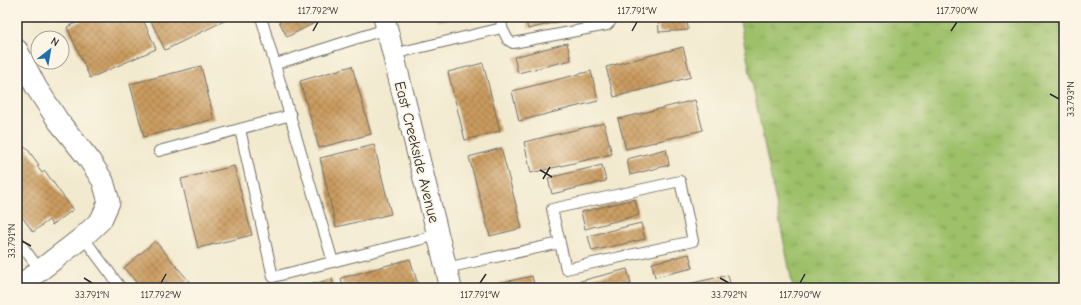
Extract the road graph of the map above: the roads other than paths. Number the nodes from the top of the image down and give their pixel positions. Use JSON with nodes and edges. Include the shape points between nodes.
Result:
{"nodes":[{"id":1,"x":261,"y":17,"type":"edge"},
{"id":2,"x":501,"y":17,"type":"edge"},
{"id":3,"x":611,"y":17,"type":"edge"},
{"id":4,"x":385,"y":23,"type":"edge"},
{"id":5,"x":502,"y":28,"type":"junction"},
{"id":6,"x":17,"y":50,"type":"edge"},
{"id":7,"x":392,"y":54,"type":"junction"},
{"id":8,"x":276,"y":64,"type":"junction"},
{"id":9,"x":291,"y":115,"type":"junction"},
{"id":10,"x":240,"y":129,"type":"junction"},
{"id":11,"x":159,"y":151,"type":"dead end"},
{"id":12,"x":438,"y":235,"type":"junction"},
{"id":13,"x":83,"y":237,"type":"junction"},
{"id":14,"x":17,"y":239,"type":"edge"},
{"id":15,"x":560,"y":243,"type":"junction"},
{"id":16,"x":333,"y":262,"type":"junction"},
{"id":17,"x":446,"y":268,"type":"junction"},
{"id":18,"x":40,"y":270,"type":"junction"},
{"id":19,"x":17,"y":288,"type":"edge"},
{"id":20,"x":121,"y":288,"type":"edge"},
{"id":21,"x":451,"y":288,"type":"edge"}],
"edges":[{"from":1,"to":8,"type":"lane"},
{"from":2,"to":5,"type":"lane"},
{"from":3,"to":5,"type":"lane","via":[[607,25],[513,43],[508,40]]},
{"from":4,"to":7,"type":"street","name":"East Creekside Avenue"},
{"from":4,"to":8,"type":"lane"},
{"from":5,"to":7,"type":"lane"},
{"from":6,"to":13,"type":"street","via":[[36,87],[103,181],[109,202],[101,220]]},
{"from":7,"to":12,"type":"street","name":"East Creekside Avenue"},
{"from":8,"to":9,"type":"lane"},
{"from":9,"to":10,"type":"lane"},
{"from":9,"to":16,"type":"lane"},
{"from":10,"to":11,"type":"lane"},
{"from":10,"to":16,"type":"lane","via":[[273,277]]},
{"from":12,"to":16,"type":"lane"},
{"from":12,"to":17,"type":"street","name":"East Creekside Avenue"},
{"from":13,"to":18,"type":"street"},
{"from":13,"to":20,"type":"lane"},
{"from":14,"to":18,"type":"lane"},
{"from":15,"to":15,"type":"lane","via":[[566,269],[693,241],[680,181],[552,209]]},
{"from":15,"to":17,"type":"lane"},
{"from":17,"to":21,"type":"street","name":"East Creekside Avenue"},
{"from":18,"to":19,"type":"street"}]}
